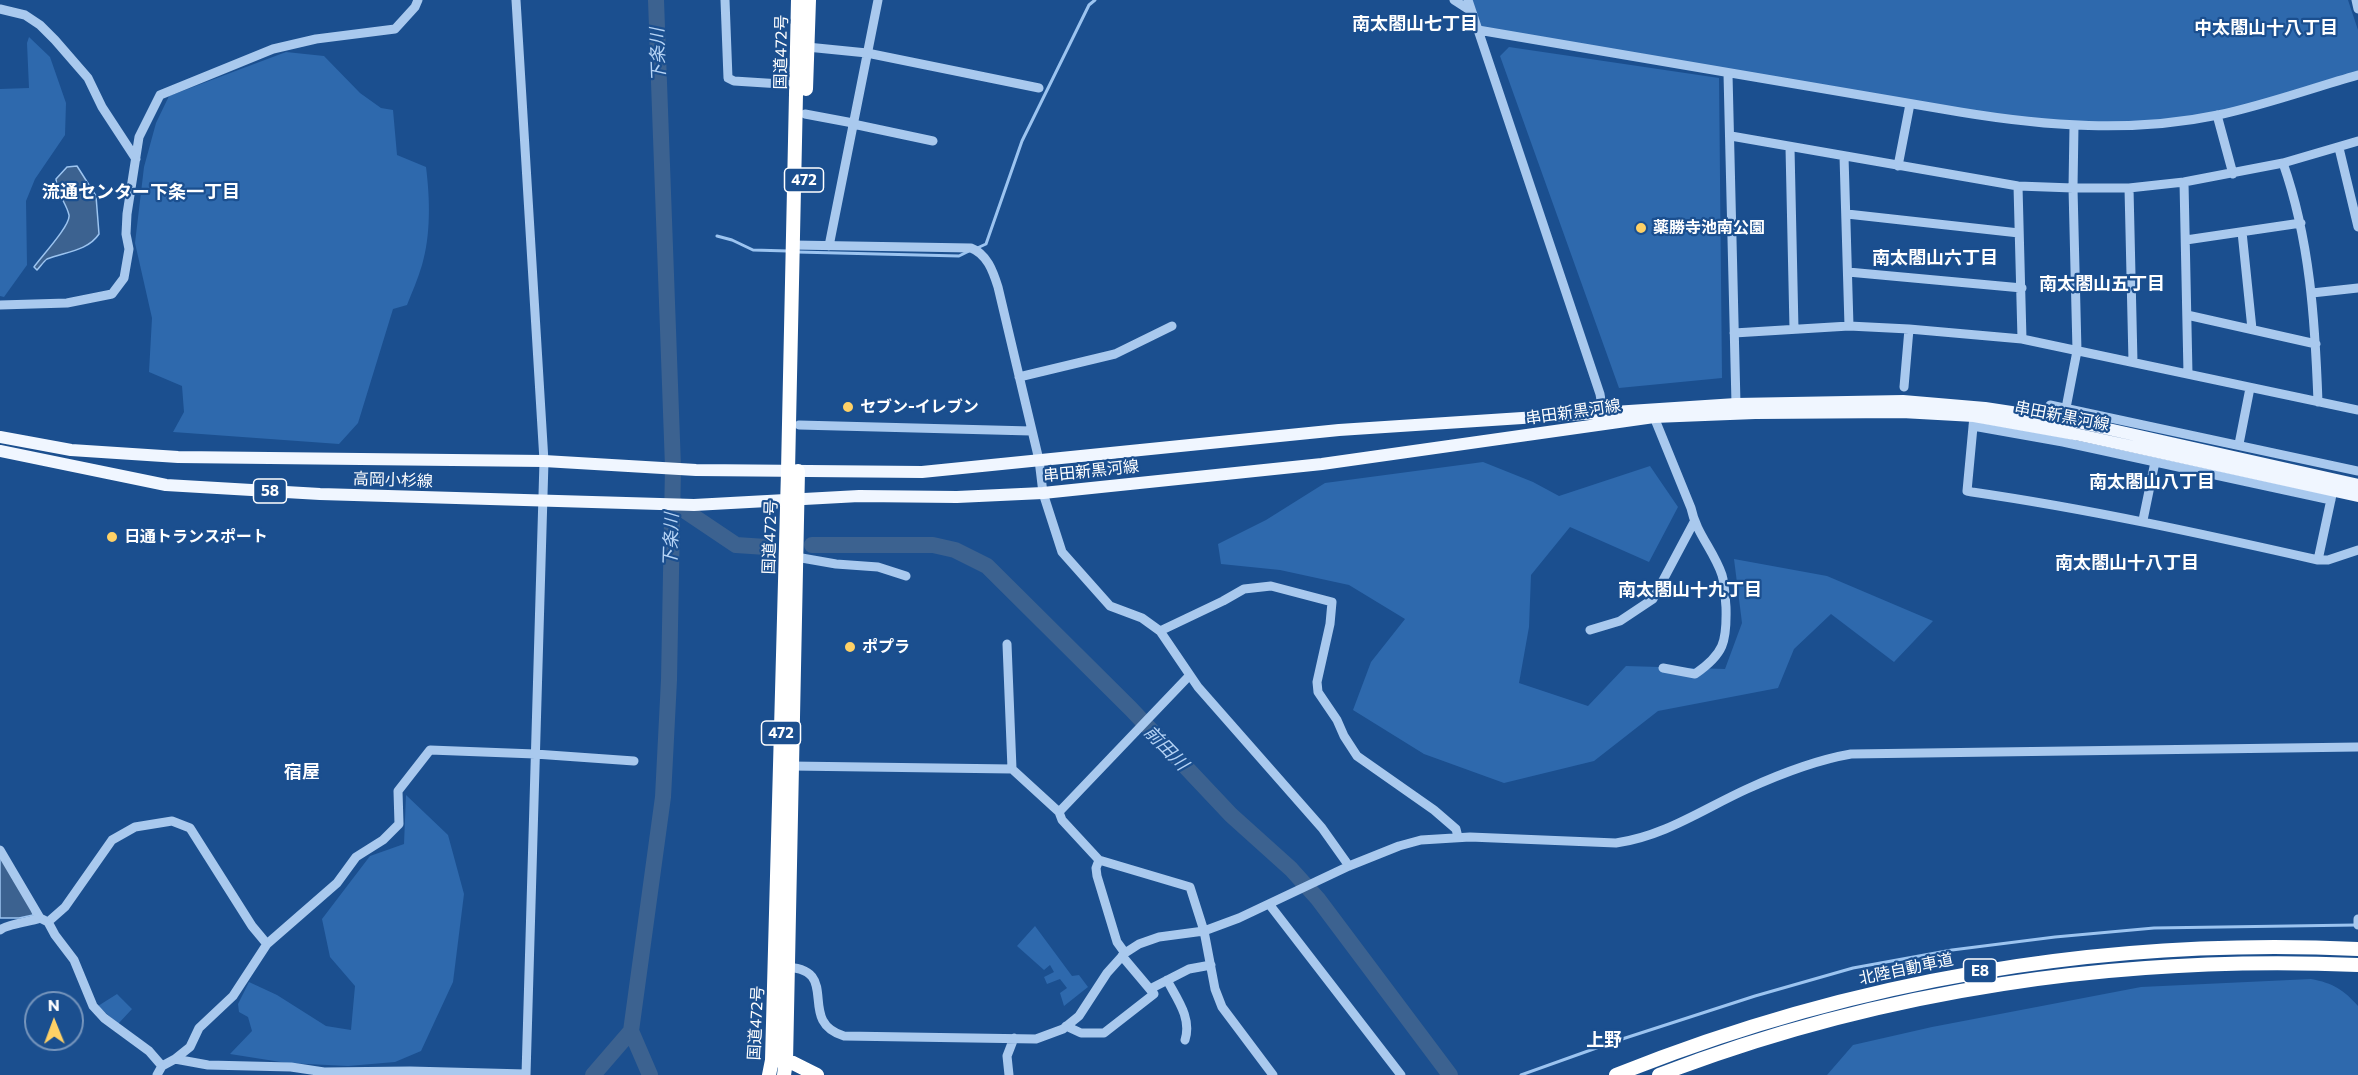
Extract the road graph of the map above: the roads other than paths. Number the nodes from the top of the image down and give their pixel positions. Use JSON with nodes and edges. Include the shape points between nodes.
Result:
{"nodes":[{"id":1,"x":418,"y":0,"type":"edge"},
{"id":2,"x":516,"y":0,"type":"edge"},
{"id":3,"x":725,"y":0,"type":"edge"},
{"id":4,"x":798,"y":0,"type":"edge"},
{"id":5,"x":809,"y":0,"type":"edge"},
{"id":6,"x":878,"y":0,"type":"edge"},
{"id":7,"x":1455,"y":0,"type":"edge"},
{"id":8,"x":1468,"y":0,"type":"edge"},
{"id":9,"x":2355,"y":0,"type":"edge"},
{"id":10,"x":0,"y":9,"type":"edge"},
{"id":11,"x":2358,"y":9,"type":"edge"},
{"id":12,"x":1471,"y":10,"type":"junction"},
{"id":13,"x":1478,"y":30,"type":"junction"},
{"id":14,"x":807,"y":47,"type":"junction"},
{"id":15,"x":867,"y":53,"type":"junction"},
{"id":16,"x":1728,"y":74,"type":"junction"},
{"id":17,"x":2358,"y":75,"type":"edge"},
{"id":18,"x":797,"y":84,"type":"junction"},
{"id":19,"x":1039,"y":88,"type":"dead end"},
{"id":20,"x":1910,"y":104,"type":"junction"},
{"id":21,"x":806,"y":114,"type":"junction"},
{"id":22,"x":2217,"y":115,"type":"junction"},
{"id":23,"x":853,"y":123,"type":"junction"},
{"id":24,"x":2074,"y":126,"type":"junction"},
{"id":25,"x":1731,"y":136,"type":"junction"},
{"id":26,"x":933,"y":141,"type":"dead end"},
{"id":27,"x":2358,"y":141,"type":"edge"},
{"id":28,"x":1790,"y":148,"type":"junction"},
{"id":29,"x":2339,"y":148,"type":"junction"},
{"id":30,"x":1844,"y":156,"type":"junction"},
{"id":31,"x":136,"y":159,"type":"junction"},
{"id":32,"x":2283,"y":163,"type":"junction"},
{"id":33,"x":1898,"y":166,"type":"junction"},
{"id":34,"x":2233,"y":174,"type":"junction"},
{"id":35,"x":2184,"y":182,"type":"junction"},
{"id":36,"x":2018,"y":186,"type":"junction"},
{"id":37,"x":2073,"y":188,"type":"junction"},
{"id":38,"x":2129,"y":188,"type":"junction"},
{"id":39,"x":1847,"y":214,"type":"junction"},
{"id":40,"x":2301,"y":223,"type":"junction"},
{"id":41,"x":2358,"y":227,"type":"edge"},
{"id":42,"x":2242,"y":232,"type":"junction"},
{"id":43,"x":2019,"y":233,"type":"junction"},
{"id":44,"x":2186,"y":240,"type":"junction"},
{"id":45,"x":798,"y":245,"type":"junction"},
{"id":46,"x":829,"y":246,"type":"junction"},
{"id":47,"x":1848,"y":272,"type":"junction"},
{"id":48,"x":2022,"y":288,"type":"junction"},
{"id":49,"x":2358,"y":288,"type":"edge"},
{"id":50,"x":2312,"y":293,"type":"junction"},
{"id":51,"x":0,"y":305,"type":"edge"},
{"id":52,"x":2187,"y":315,"type":"junction"},
{"id":53,"x":1172,"y":326,"type":"dead end"},
{"id":54,"x":1849,"y":326,"type":"junction"},
{"id":55,"x":1794,"y":329,"type":"junction"},
{"id":56,"x":1908,"y":329,"type":"junction"},
{"id":57,"x":2252,"y":329,"type":"junction"},
{"id":58,"x":1734,"y":333,"type":"junction"},
{"id":59,"x":2022,"y":339,"type":"junction"},
{"id":60,"x":2316,"y":344,"type":"junction"},
{"id":61,"x":2077,"y":351,"type":"junction"},
{"id":62,"x":2133,"y":362,"type":"junction"},
{"id":63,"x":2188,"y":374,"type":"junction"},
{"id":64,"x":1019,"y":377,"type":"junction"},
{"id":65,"x":1904,"y":387,"type":"dead end"},
{"id":66,"x":2250,"y":388,"type":"junction"},
{"id":67,"x":2318,"y":402,"type":"junction"},
{"id":68,"x":1736,"y":404,"type":"junction"},
{"id":69,"x":2050,"y":405,"type":"dead end"},
{"id":70,"x":2066,"y":408,"type":"junction"},
{"id":71,"x":2358,"y":410,"type":"edge"},
{"id":72,"x":1654,"y":417,"type":"junction"},
{"id":73,"x":1604,"y":418,"type":"junction"},
{"id":74,"x":1973,"y":421,"type":"junction"},
{"id":75,"x":799,"y":426,"type":"junction"},
{"id":76,"x":1031,"y":431,"type":"junction"},
{"id":77,"x":0,"y":438,"type":"edge"},
{"id":78,"x":2239,"y":444,"type":"junction"},
{"id":79,"x":0,"y":451,"type":"edge"},
{"id":80,"x":1039,"y":460,"type":"junction"},
{"id":81,"x":544,"y":461,"type":"junction"},
{"id":82,"x":2155,"y":462,"type":"junction"},
{"id":83,"x":793,"y":471,"type":"junction"},
{"id":84,"x":2358,"y":471,"type":"edge"},
{"id":85,"x":2358,"y":485,"type":"edge"},
{"id":86,"x":1043,"y":493,"type":"junction"},
{"id":87,"x":2332,"y":495,"type":"junction"},
{"id":88,"x":2358,"y":496,"type":"edge"},
{"id":89,"x":792,"y":499,"type":"junction"},
{"id":90,"x":544,"y":502,"type":"junction"},
{"id":91,"x":2143,"y":520,"type":"junction"},
{"id":92,"x":1694,"y":522,"type":"junction"},
{"id":93,"x":2358,"y":550,"type":"edge"},
{"id":94,"x":796,"y":557,"type":"junction"},
{"id":95,"x":2318,"y":560,"type":"junction"},
{"id":96,"x":906,"y":576,"type":"dead end"},
{"id":97,"x":1590,"y":630,"type":"dead end"},
{"id":98,"x":1160,"y":631,"type":"junction"},
{"id":99,"x":1007,"y":644,"type":"dead end"},
{"id":100,"x":1663,"y":668,"type":"dead end"},
{"id":101,"x":1190,"y":676,"type":"junction"},
{"id":102,"x":2358,"y":747,"type":"edge"},
{"id":103,"x":535,"y":753,"type":"junction"},
{"id":104,"x":634,"y":761,"type":"dead end"},
{"id":105,"x":791,"y":766,"type":"junction"},
{"id":106,"x":1012,"y":769,"type":"junction"},
{"id":107,"x":1059,"y":812,"type":"junction"},
{"id":108,"x":1458,"y":837,"type":"junction"},
{"id":109,"x":0,"y":850,"type":"edge"},
{"id":110,"x":1100,"y":860,"type":"junction"},
{"id":111,"x":1349,"y":866,"type":"junction"},
{"id":112,"x":1269,"y":904,"type":"junction"},
{"id":113,"x":2358,"y":919,"type":"edge"},
{"id":114,"x":44,"y":920,"type":"junction"},
{"id":115,"x":2358,"y":925,"type":"edge"},
{"id":116,"x":0,"y":930,"type":"edge"},
{"id":117,"x":1204,"y":931,"type":"junction"},
{"id":118,"x":267,"y":944,"type":"junction"},
{"id":119,"x":2358,"y":949,"type":"edge"},
{"id":120,"x":1123,"y":955,"type":"junction"},
{"id":121,"x":1211,"y":965,"type":"junction"},
{"id":122,"x":2358,"y":965,"type":"edge"},
{"id":123,"x":781,"y":967,"type":"junction"},
{"id":124,"x":1167,"y":980,"type":"junction"},
{"id":125,"x":1150,"y":989,"type":"junction"},
{"id":126,"x":1066,"y":1026,"type":"junction"},
{"id":127,"x":1014,"y":1038,"type":"junction"},
{"id":128,"x":1185,"y":1040,"type":"dead end"},
{"id":129,"x":175,"y":1059,"type":"junction"},
{"id":130,"x":783,"y":1068,"type":"edge"},
{"id":131,"x":160,"y":1071,"type":"edge"},
{"id":132,"x":291,"y":1071,"type":"edge"},
{"id":133,"x":409,"y":1073,"type":"edge"},
{"id":134,"x":526,"y":1074,"type":"edge"},
{"id":135,"x":769,"y":1075,"type":"edge"},
{"id":136,"x":817,"y":1075,"type":"edge"},
{"id":137,"x":1009,"y":1075,"type":"edge"},
{"id":138,"x":1274,"y":1075,"type":"edge"},
{"id":139,"x":1401,"y":1075,"type":"edge"},
{"id":140,"x":1616,"y":1075,"type":"edge"},
{"id":141,"x":1659,"y":1075,"type":"edge"}],
"edges":[{"from":1,"to":31,"type":"street","via":[[395,28],[273,49],[160,95],[139,137]]},
{"from":2,"to":81,"type":"street"},
{"from":3,"to":18,"type":"street","via":[[728,78]]},
{"from":4,"to":18,"type":"highway","name":"国道472号","number":"472"},
{"from":5,"to":14,"type":"highway","name":"国道472号","number":"472"},
{"from":6,"to":15,"type":"street"},
{"from":7,"to":12,"type":"street"},
{"from":8,"to":12,"type":"street"},
{"from":9,"to":11,"type":"street"},
{"from":10,"to":31,"type":"street","via":[[26,15],[55,40],[88,78]]},
{"from":12,"to":13,"type":"street"},
{"from":13,"to":16,"type":"street"},
{"from":13,"to":73,"type":"street","via":[[1600,394]]},
{"from":14,"to":15,"type":"street"},
{"from":14,"to":21,"type":"highway","name":"国道472号","number":"472"},
{"from":15,"to":19,"type":"street"},
{"from":15,"to":23,"type":"street"},
{"from":16,"to":20,"type":"street"},
{"from":16,"to":25,"type":"street"},
{"from":17,"to":22,"type":"street"},
{"from":18,"to":45,"type":"highway","name":"国道472号","number":"472"},
{"from":20,"to":24,"type":"street","via":[[2024,123]]},
{"from":20,"to":33,"type":"street"},
{"from":21,"to":23,"type":"street"},
{"from":21,"to":45,"type":"highway","name":"国道472号","number":"472"},
{"from":22,"to":24,"type":"street","via":[[2119,126]]},
{"from":22,"to":34,"type":"street"},
{"from":23,"to":26,"type":"street"},
{"from":23,"to":46,"type":"street"},
{"from":24,"to":37,"type":"street"},
{"from":25,"to":28,"type":"street"},
{"from":25,"to":58,"type":"street"},
{"from":27,"to":29,"type":"street"},
{"from":28,"to":30,"type":"street"},
{"from":28,"to":55,"type":"street"},
{"from":29,"to":32,"type":"street"},
{"from":29,"to":41,"type":"street"},
{"from":30,"to":33,"type":"street"},
{"from":30,"to":39,"type":"street"},
{"from":31,"to":51,"type":"street","via":[[127,214],[129,249],[124,278],[112,294],[67,303]]},
{"from":32,"to":34,"type":"street"},
{"from":32,"to":40,"type":"street"},
{"from":33,"to":36,"type":"street"},
{"from":34,"to":35,"type":"street"},
{"from":35,"to":38,"type":"street"},
{"from":35,"to":44,"type":"street"},
{"from":36,"to":37,"type":"street"},
{"from":36,"to":43,"type":"street"},
{"from":37,"to":38,"type":"street"},
{"from":37,"to":61,"type":"street"},
{"from":38,"to":62,"type":"street"},
{"from":39,"to":43,"type":"street"},
{"from":39,"to":47,"type":"street"},
{"from":40,"to":42,"type":"street"},
{"from":40,"to":50,"type":"street"},
{"from":42,"to":44,"type":"street"},
{"from":42,"to":57,"type":"street"},
{"from":43,"to":48,"type":"street"},
{"from":44,"to":52,"type":"street"},
{"from":45,"to":46,"type":"street"},
{"from":45,"to":75,"type":"highway","name":"国道472号","number":"472"},
{"from":45,"to":83,"type":"highway","name":"国道472号","number":"472"},
{"from":46,"to":64,"type":"street","via":[[977,250],[993,271]]},
{"from":47,"to":48,"type":"street"},
{"from":47,"to":54,"type":"street"},
{"from":48,"to":59,"type":"street"},
{"from":49,"to":50,"type":"street"},
{"from":50,"to":60,"type":"street"},
{"from":52,"to":57,"type":"street"},
{"from":52,"to":63,"type":"street"},
{"from":53,"to":64,"type":"street","via":[[1115,354]]},
{"from":54,"to":55,"type":"street"},
{"from":54,"to":56,"type":"street"},
{"from":55,"to":58,"type":"street"},
{"from":56,"to":59,"type":"street"},
{"from":56,"to":65,"type":"street"},
{"from":57,"to":60,"type":"street"},
{"from":58,"to":68,"type":"street"},
{"from":59,"to":61,"type":"street"},
{"from":60,"to":67,"type":"street"},
{"from":61,"to":62,"type":"street"},
{"from":61,"to":70,"type":"street"},
{"from":62,"to":63,"type":"street"},
{"from":63,"to":66,"type":"street"},
{"from":64,"to":76,"type":"street"},
{"from":66,"to":67,"type":"street"},
{"from":66,"to":78,"type":"street"},
{"from":67,"to":71,"type":"street"},
{"from":68,"to":73,"type":"main road","name":"串田新黒河線"},
{"from":68,"to":85,"type":"main road","name":"串田新黒河線","via":[[1903,402],[1985,408],[2077,422]]},
{"from":69,"to":70,"type":"street"},
{"from":70,"to":78,"type":"street"},
{"from":72,"to":73,"type":"main road","name":"串田新黒河線"},
{"from":72,"to":74,"type":"main road","name":"串田新黒河線","via":[[1868,412]]},
{"from":72,"to":92,"type":"street"},
{"from":73,"to":80,"type":"main road","name":"串田新黒河線","via":[[1339,430]]},
{"from":73,"to":86,"type":"main road","name":"串田新黒河線","via":[[1479,443],[1323,464]]},
{"from":74,"to":82,"type":"street"},
{"from":74,"to":87,"type":"main road","name":"串田新黒河線","via":[[2075,434]]},
{"from":74,"to":91,"type":"street","via":[[1967,491]]},
{"from":75,"to":76,"type":"street"},
{"from":75,"to":83,"type":"highway","name":"国道472号","number":"472"},
{"from":76,"to":80,"type":"street"},
{"from":77,"to":81,"type":"main road","name":"高岡小杉線","number":"58","via":[[71,450],[178,458]]},
{"from":78,"to":84,"type":"street"},
{"from":79,"to":90,"type":"main road","name":"高岡小杉線","number":"58","via":[[166,485]]},
{"from":80,"to":83,"type":"main road","name":"串田新黒河線","via":[[922,472]]},
{"from":80,"to":86,"type":"street"},
{"from":81,"to":83,"type":"main road","name":"高岡小杉線","number":"58"},
{"from":81,"to":90,"type":"street"},
{"from":82,"to":87,"type":"street"},
{"from":82,"to":91,"type":"street"},
{"from":83,"to":89,"type":"highway","name":"国道472号","number":"472"},
{"from":86,"to":89,"type":"main road","name":"串田新黒河線"},
{"from":86,"to":98,"type":"street","via":[[1062,552],[1110,606],[1142,618]]},
{"from":87,"to":88,"type":"main road","name":"串田新黒河線"},
{"from":87,"to":95,"type":"street"},
{"from":89,"to":90,"type":"main road","name":"高岡小杉線","number":"58","via":[[694,505]]},
{"from":89,"to":94,"type":"highway","name":"国道472号","number":"472"},
{"from":89,"to":123,"type":"highway","name":"国道472号","number":"472"},
{"from":90,"to":103,"type":"street"},
{"from":91,"to":95,"type":"street"},
{"from":92,"to":97,"type":"street","via":[[1653,599],[1620,621]]},
{"from":92,"to":100,"type":"street","via":[[1722,574],[1725,642],[1712,662],[1695,674]]},
{"from":93,"to":95,"type":"street","via":[[2328,561]]},
{"from":94,"to":96,"type":"street","via":[[878,567]]},
{"from":94,"to":105,"type":"highway","name":"国道472号","number":"472"},
{"from":98,"to":101,"type":"street"},
{"from":98,"to":108,"type":"street","via":[[1244,589],[1271,586],[1332,602],[1318,692],[1356,756],[1434,810],[1456,829]]},
{"from":99,"to":106,"type":"street"},
{"from":101,"to":107,"type":"street"},
{"from":101,"to":111,"type":"street","via":[[1322,828]]},
{"from":102,"to":108,"type":"street","via":[[1851,754],[1826,758],[1747,789],[1637,840],[1616,843]]},
{"from":103,"to":104,"type":"street"},
{"from":103,"to":118,"type":"street","via":[[430,750],[398,791],[399,825],[356,857],[337,883]]},
{"from":103,"to":134,"type":"street"},
{"from":105,"to":106,"type":"street"},
{"from":105,"to":123,"type":"highway","name":"国道472号","number":"472"},
{"from":106,"to":107,"type":"street"},
{"from":107,"to":110,"type":"street"},
{"from":108,"to":111,"type":"street","via":[[1421,840]]},
{"from":109,"to":114,"type":"street"},
{"from":110,"to":117,"type":"street","via":[[1190,887]]},
{"from":110,"to":120,"type":"street","via":[[1097,876]]},
{"from":111,"to":112,"type":"street"},
{"from":112,"to":117,"type":"street"},
{"from":112,"to":139,"type":"street"},
{"from":113,"to":115,"type":"street"},
{"from":114,"to":116,"type":"street","via":[[6,925]]},
{"from":114,"to":118,"type":"street","via":[[64,907],[112,840],[135,827],[172,821],[190,828]]},
{"from":114,"to":131,"type":"street","via":[[74,960],[93,1006],[136,1039]]},
{"from":117,"to":120,"type":"street","via":[[1159,937]]},
{"from":117,"to":121,"type":"street"},
{"from":118,"to":129,"type":"street","via":[[233,996],[199,1028],[190,1047]]},
{"from":119,"to":140,"type":"highway","name":"北陸自動車道","number":"E8","via":[[2161,950],[1967,973],[1793,1014]]},
{"from":120,"to":125,"type":"street"},
{"from":120,"to":126,"type":"street","via":[[1079,1016]]},
{"from":121,"to":124,"type":"street","via":[[1189,969]]},
{"from":121,"to":138,"type":"street","via":[[1222,1007]]},
{"from":122,"to":141,"type":"highway","name":"北陸自動車道","number":"E8","via":[[2268,962],[2161,966],[2003,983],[1840,1017]]},
{"from":123,"to":127,"type":"street","via":[[805,970],[814,978],[821,1019],[835,1034]]},
{"from":123,"to":130,"type":"highway","name":"国道472号","number":"472"},
{"from":124,"to":125,"type":"street"},
{"from":124,"to":128,"type":"street","via":[[1184,1009]]},
{"from":125,"to":126,"type":"street","via":[[1154,994],[1104,1033],[1081,1033]]},
{"from":126,"to":127,"type":"street","via":[[1036,1039]]},
{"from":127,"to":137,"type":"street","via":[[1007,1056]]},
{"from":129,"to":131,"type":"street"},
{"from":129,"to":132,"type":"street"},
{"from":130,"to":135,"type":"highway","name":"国道472号","number":"472"},
{"from":130,"to":136,"type":"highway"},
{"from":132,"to":133,"type":"street"},
{"from":133,"to":134,"type":"street"}]}
